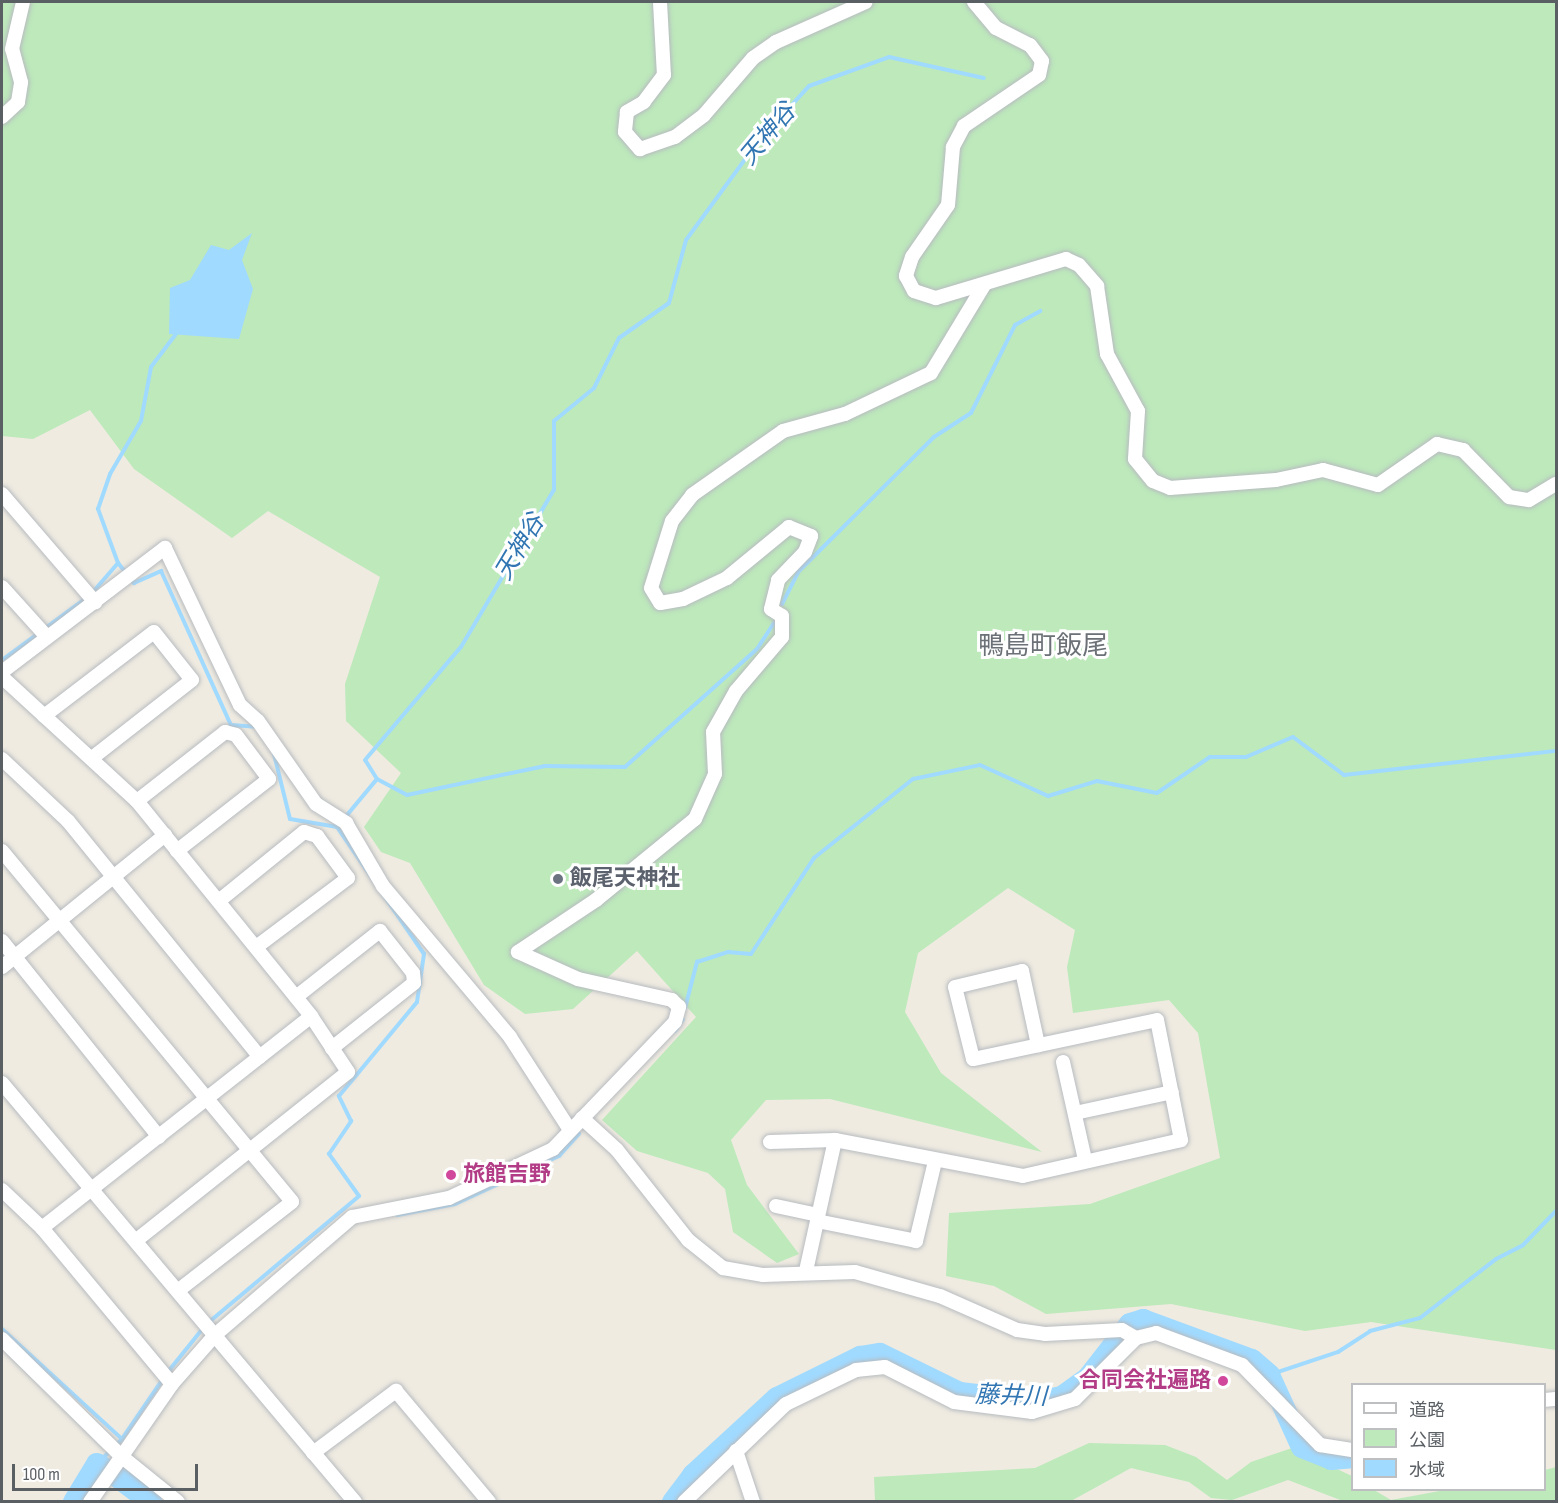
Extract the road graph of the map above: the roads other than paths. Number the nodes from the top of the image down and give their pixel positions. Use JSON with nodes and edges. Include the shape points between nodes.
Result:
{"nodes":[{"id":1,"x":23,"y":2,"type":"edge"},
{"id":2,"x":660,"y":2,"type":"edge"},
{"id":3,"x":866,"y":2,"type":"edge"},
{"id":4,"x":974,"y":2,"type":"edge"},
{"id":5,"x":2,"y":117,"type":"edge"},
{"id":6,"x":984,"y":285,"type":"junction"},
{"id":7,"x":1557,"y":484,"type":"edge"},
{"id":8,"x":2,"y":494,"type":"edge"},
{"id":9,"x":2,"y":587,"type":"edge"},
{"id":10,"x":95,"y":602,"type":"junction"},
{"id":11,"x":47,"y":637,"type":"junction"},
{"id":12,"x":2,"y":672,"type":"edge"},
{"id":13,"x":2,"y":677,"type":"edge"},
{"id":14,"x":44,"y":716,"type":"junction"},
{"id":15,"x":2,"y":759,"type":"edge"},
{"id":16,"x":91,"y":759,"type":"junction"},
{"id":17,"x":137,"y":801,"type":"junction"},
{"id":18,"x":165,"y":835,"type":"junction"},
{"id":19,"x":2,"y":851,"type":"edge"},
{"id":20,"x":177,"y":851,"type":"junction"},
{"id":21,"x":114,"y":876,"type":"junction"},
{"id":22,"x":220,"y":900,"type":"junction"},
{"id":23,"x":62,"y":917,"type":"junction"},
{"id":24,"x":2,"y":941,"type":"edge"},
{"id":25,"x":256,"y":947,"type":"junction"},
{"id":26,"x":15,"y":956,"type":"junction"},
{"id":27,"x":2,"y":967,"type":"edge"},
{"id":28,"x":296,"y":997,"type":"junction"},
{"id":29,"x":311,"y":1016,"type":"junction"},
{"id":30,"x":1038,"y":1046,"type":"junction"},
{"id":31,"x":332,"y":1048,"type":"junction"},
{"id":32,"x":260,"y":1057,"type":"junction"},
{"id":33,"x":1064,"y":1062,"type":"dead end"},
{"id":34,"x":2,"y":1083,"type":"edge"},
{"id":35,"x":1172,"y":1092,"type":"junction"},
{"id":36,"x":210,"y":1097,"type":"junction"},
{"id":37,"x":1075,"y":1113,"type":"junction"},
{"id":38,"x":582,"y":1118,"type":"junction"},
{"id":39,"x":570,"y":1131,"type":"junction"},
{"id":40,"x":159,"y":1137,"type":"junction"},
{"id":41,"x":835,"y":1140,"type":"junction"},
{"id":42,"x":771,"y":1142,"type":"dead end"},
{"id":43,"x":252,"y":1148,"type":"junction"},
{"id":44,"x":1084,"y":1155,"type":"dead end"},
{"id":45,"x":935,"y":1161,"type":"junction"},
{"id":46,"x":95,"y":1187,"type":"junction"},
{"id":47,"x":2,"y":1190,"type":"edge"},
{"id":48,"x":776,"y":1206,"type":"dead end"},
{"id":49,"x":818,"y":1218,"type":"junction"},
{"id":50,"x":42,"y":1228,"type":"junction"},
{"id":51,"x":138,"y":1239,"type":"junction"},
{"id":52,"x":806,"y":1271,"type":"junction"},
{"id":53,"x":179,"y":1290,"type":"junction"},
{"id":54,"x":1129,"y":1334,"type":"junction"},
{"id":55,"x":215,"y":1335,"type":"junction"},
{"id":56,"x":2,"y":1339,"type":"edge"},
{"id":57,"x":172,"y":1384,"type":"junction"},
{"id":58,"x":1351,"y":1450,"type":"edge"},
{"id":59,"x":736,"y":1451,"type":"junction"},
{"id":60,"x":313,"y":1453,"type":"junction"},
{"id":61,"x":121,"y":1456,"type":"junction"},
{"id":62,"x":90,"y":1502,"type":"edge"},
{"id":63,"x":178,"y":1502,"type":"edge"},
{"id":64,"x":355,"y":1502,"type":"edge"},
{"id":65,"x":489,"y":1502,"type":"edge"},
{"id":66,"x":684,"y":1502,"type":"edge"},
{"id":67,"x":753,"y":1502,"type":"edge"}],
"edges":[{"from":1,"to":5,"type":"street","via":[[12,49],[21,82],[18,102]]},
{"from":2,"to":3,"type":"street","via":[[664,75],[644,102],[627,112],[625,132],[639,149],[675,137],[704,115],[761,52]]},
{"from":4,"to":6,"type":"street","via":[[996,28],[1030,45],[1042,61],[1039,75],[964,126],[953,147],[948,205],[906,276],[914,291],[936,298]]},
{"from":6,"to":7,"type":"street","via":[[1066,259],[1090,275],[1097,286],[1107,354],[1138,411],[1135,459],[1153,482],[1170,488],[1276,480],[1323,470],[1378,484],[1437,444],[1463,450],[1509,497],[1528,500]]},
{"from":6,"to":38,"type":"street","via":[[931,373],[845,414],[783,431],[692,495],[672,521],[651,588],[660,603],[683,599],[726,578],[789,527],[811,536],[805,552],[778,580],[771,609],[782,616],[782,637],[736,691],[713,732],[715,774],[695,819],[596,900],[518,952],[578,979],[672,1000],[679,1007],[675,1022]]},
{"from":8,"to":10,"type":"street"},
{"from":9,"to":11,"type":"street"},
{"from":10,"to":11,"type":"street"},
{"from":10,"to":39,"type":"street","via":[[165,548],[240,705],[258,721],[316,804],[343,820],[383,886],[510,1037]]},
{"from":11,"to":12,"type":"street"},
{"from":13,"to":14,"type":"street"},
{"from":14,"to":16,"type":"street"},
{"from":14,"to":16,"type":"street","via":[[154,632],[192,680]]},
{"from":15,"to":21,"type":"street","via":[[68,821]]},
{"from":16,"to":17,"type":"street"},
{"from":17,"to":18,"type":"street"},
{"from":17,"to":20,"type":"street","via":[[225,732],[236,735],[268,779]]},
{"from":18,"to":20,"type":"street"},
{"from":18,"to":21,"type":"street"},
{"from":19,"to":23,"type":"street"},
{"from":20,"to":22,"type":"street"},
{"from":21,"to":23,"type":"street"},
{"from":21,"to":32,"type":"street"},
{"from":22,"to":25,"type":"street"},
{"from":22,"to":25,"type":"street","via":[[304,832],[323,844],[348,878]]},
{"from":23,"to":26,"type":"street"},
{"from":23,"to":36,"type":"street"},
{"from":24,"to":26,"type":"street"},
{"from":25,"to":28,"type":"street"},
{"from":26,"to":27,"type":"street"},
{"from":26,"to":40,"type":"street"},
{"from":28,"to":29,"type":"street"},
{"from":28,"to":31,"type":"street","via":[[380,931],[413,974],[414,983]]},
{"from":29,"to":31,"type":"street"},
{"from":29,"to":32,"type":"street"},
{"from":30,"to":30,"type":"street","via":[[974,1059],[955,987],[1022,971]]},
{"from":30,"to":35,"type":"street","via":[[1157,1020]]},
{"from":31,"to":43,"type":"street","via":[[348,1072]]},
{"from":32,"to":36,"type":"street"},
{"from":33,"to":37,"type":"street"},
{"from":34,"to":46,"type":"street"},
{"from":35,"to":37,"type":"street"},
{"from":35,"to":45,"type":"street","via":[[1181,1140],[1023,1176]]},
{"from":36,"to":40,"type":"street"},
{"from":36,"to":43,"type":"street"},
{"from":37,"to":44,"type":"street"},
{"from":38,"to":39,"type":"street"},
{"from":38,"to":52,"type":"street","via":[[617,1150],[710,1260],[749,1273]]},
{"from":39,"to":55,"type":"street","via":[[553,1149],[449,1198],[352,1217]]},
{"from":40,"to":46,"type":"street"},
{"from":41,"to":42,"type":"street"},
{"from":41,"to":45,"type":"street"},
{"from":41,"to":49,"type":"street"},
{"from":43,"to":51,"type":"street"},
{"from":43,"to":53,"type":"street","via":[[292,1202]]},
{"from":45,"to":49,"type":"street","via":[[916,1241]]},
{"from":46,"to":50,"type":"street"},
{"from":46,"to":51,"type":"street"},
{"from":47,"to":50,"type":"street"},
{"from":48,"to":49,"type":"street"},
{"from":49,"to":52,"type":"street"},
{"from":50,"to":57,"type":"street"},
{"from":51,"to":53,"type":"street"},
{"from":52,"to":54,"type":"street","via":[[855,1272],[889,1280],[1017,1330]]},
{"from":53,"to":55,"type":"street"},
{"from":54,"to":58,"type":"street","via":[[1156,1332],[1232,1359],[1286,1406],[1320,1445]]},
{"from":54,"to":59,"type":"street","via":[[1086,1390],[1048,1410],[985,1410],[954,1402],[885,1367],[871,1366],[806,1390]]},
{"from":55,"to":57,"type":"street"},
{"from":55,"to":60,"type":"street"},
{"from":56,"to":61,"type":"street"},
{"from":57,"to":61,"type":"street"},
{"from":59,"to":66,"type":"street"},
{"from":59,"to":67,"type":"street"},
{"from":60,"to":64,"type":"street"},
{"from":60,"to":65,"type":"street","via":[[396,1391]]},
{"from":61,"to":62,"type":"street"},
{"from":61,"to":63,"type":"street"}]}
